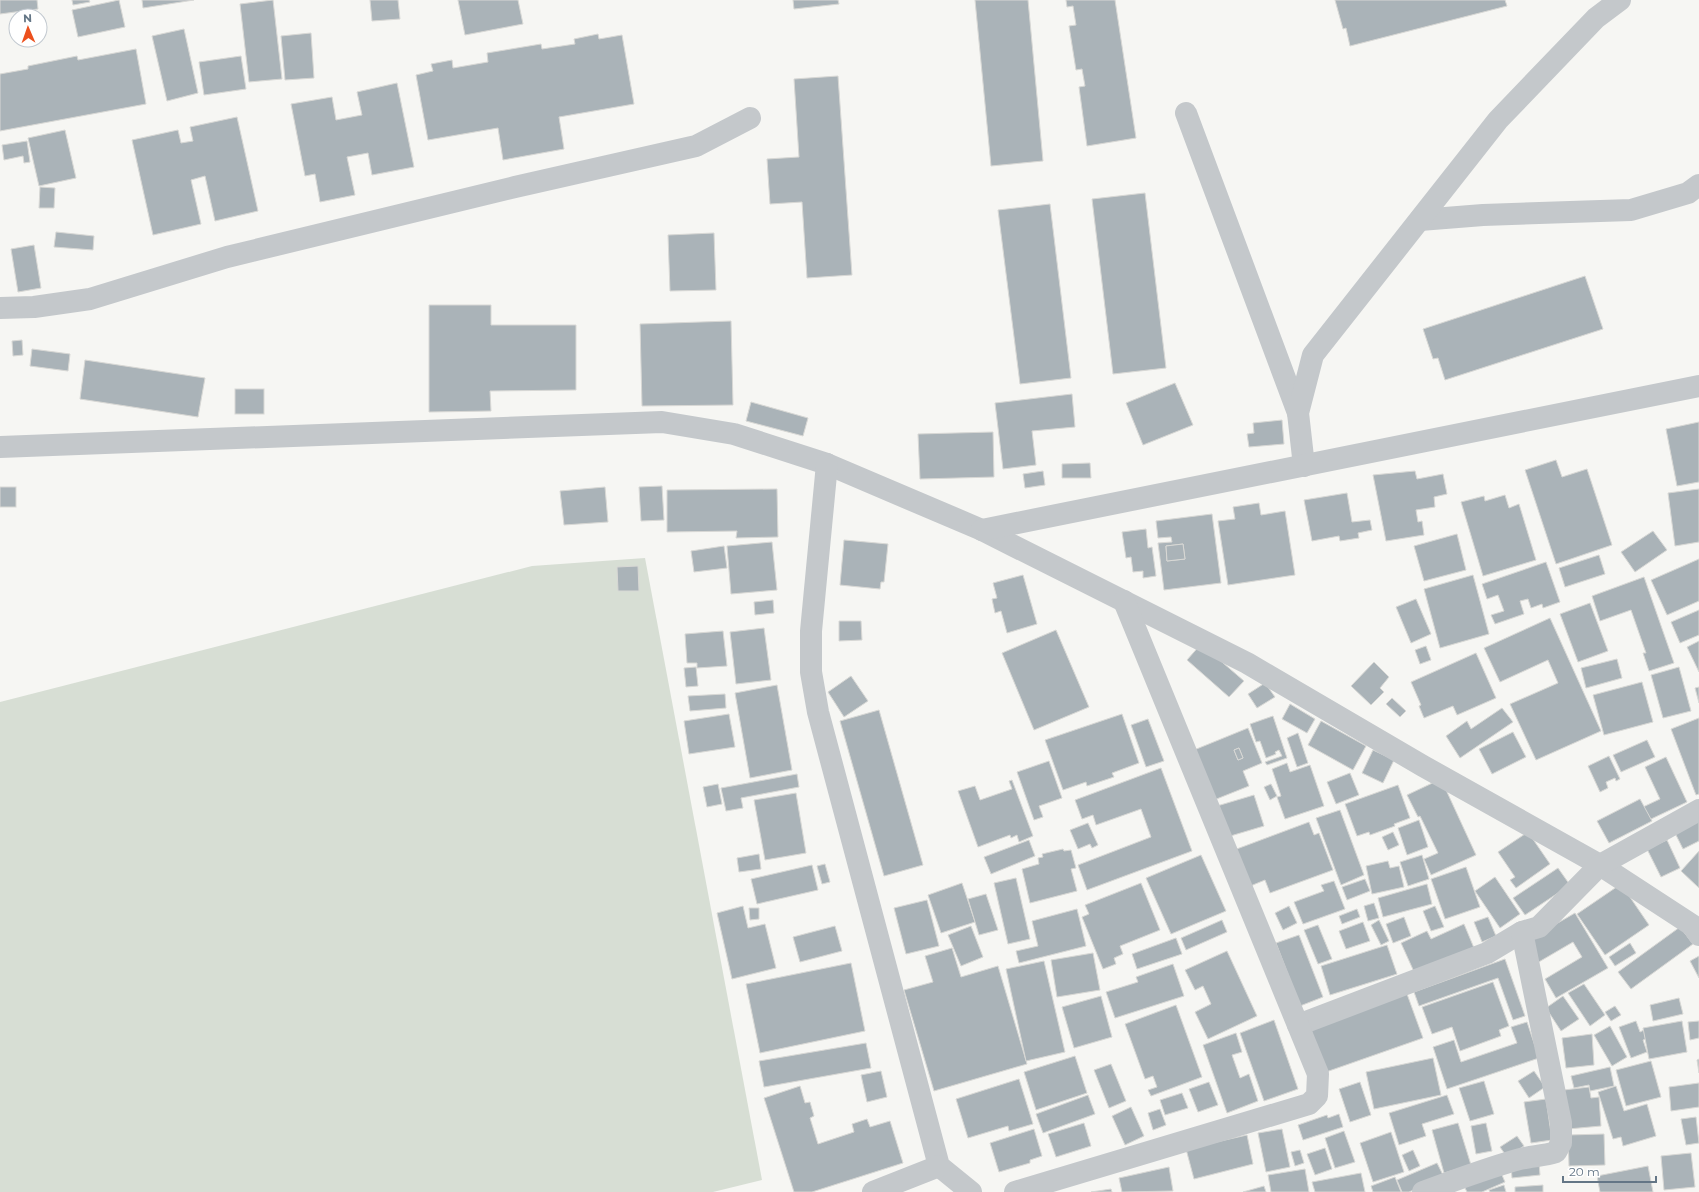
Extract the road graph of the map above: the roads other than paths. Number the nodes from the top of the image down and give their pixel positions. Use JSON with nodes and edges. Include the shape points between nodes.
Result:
{"nodes":[{"id":1,"x":1620,"y":0,"type":"edge"},
{"id":2,"x":1186,"y":113,"type":"dead end"},
{"id":3,"x":750,"y":118,"type":"dead end"},
{"id":4,"x":1699,"y":185,"type":"edge"},
{"id":5,"x":1420,"y":220,"type":"junction"},
{"id":6,"x":0,"y":308,"type":"edge"},
{"id":7,"x":1699,"y":386,"type":"edge"},
{"id":8,"x":1298,"y":413,"type":"junction"},
{"id":9,"x":0,"y":447,"type":"edge"},
{"id":10,"x":827,"y":464,"type":"junction"},
{"id":11,"x":1304,"y":466,"type":"junction"},
{"id":12,"x":982,"y":530,"type":"junction"},
{"id":13,"x":1124,"y":601,"type":"junction"},
{"id":14,"x":1699,"y":810,"type":"edge"},
{"id":15,"x":1600,"y":865,"type":"junction"},
{"id":16,"x":1522,"y":932,"type":"junction"},
{"id":17,"x":1699,"y":935,"type":"edge"},
{"id":18,"x":1298,"y":1025,"type":"junction"},
{"id":19,"x":939,"y":1166,"type":"junction"},
{"id":20,"x":873,"y":1192,"type":"edge"},
{"id":21,"x":971,"y":1192,"type":"edge"},
{"id":22,"x":1015,"y":1192,"type":"edge"},
{"id":23,"x":1422,"y":1192,"type":"edge"}],
"edges":[{"from":1,"to":5,"type":"street","via":[[1596,18],[1498,120]]},
{"from":2,"to":8,"type":"street"},
{"from":3,"to":6,"type":"street","via":[[696,146],[514,187],[227,257],[90,299],[34,307]]},
{"from":4,"to":5,"type":"street","via":[[1688,193],[1631,210],[1483,215]]},
{"from":5,"to":8,"type":"street","via":[[1313,355]]},
{"from":7,"to":11,"type":"street"},
{"from":8,"to":11,"type":"street"},
{"from":9,"to":10,"type":"street","via":[[662,422],[734,434]]},
{"from":10,"to":12,"type":"street"},
{"from":10,"to":19,"type":"street","via":[[811,631],[811,672],[818,712]]},
{"from":11,"to":12,"type":"street"},
{"from":12,"to":13,"type":"street"},
{"from":13,"to":15,"type":"street","via":[[1247,663]]},
{"from":13,"to":18,"type":"street"},
{"from":14,"to":15,"type":"street"},
{"from":15,"to":16,"type":"street","via":[[1539,927]]},
{"from":15,"to":17,"type":"street","via":[[1692,925]]},
{"from":16,"to":18,"type":"street","via":[[1487,953]]},
{"from":16,"to":23,"type":"street","via":[[1561,1123],[1561,1143],[1556,1152],[1509,1162]]},
{"from":18,"to":22,"type":"street","via":[[1318,1074],[1318,1096],[1309,1104]]},
{"from":19,"to":20,"type":"street"},
{"from":19,"to":21,"type":"street"}]}
